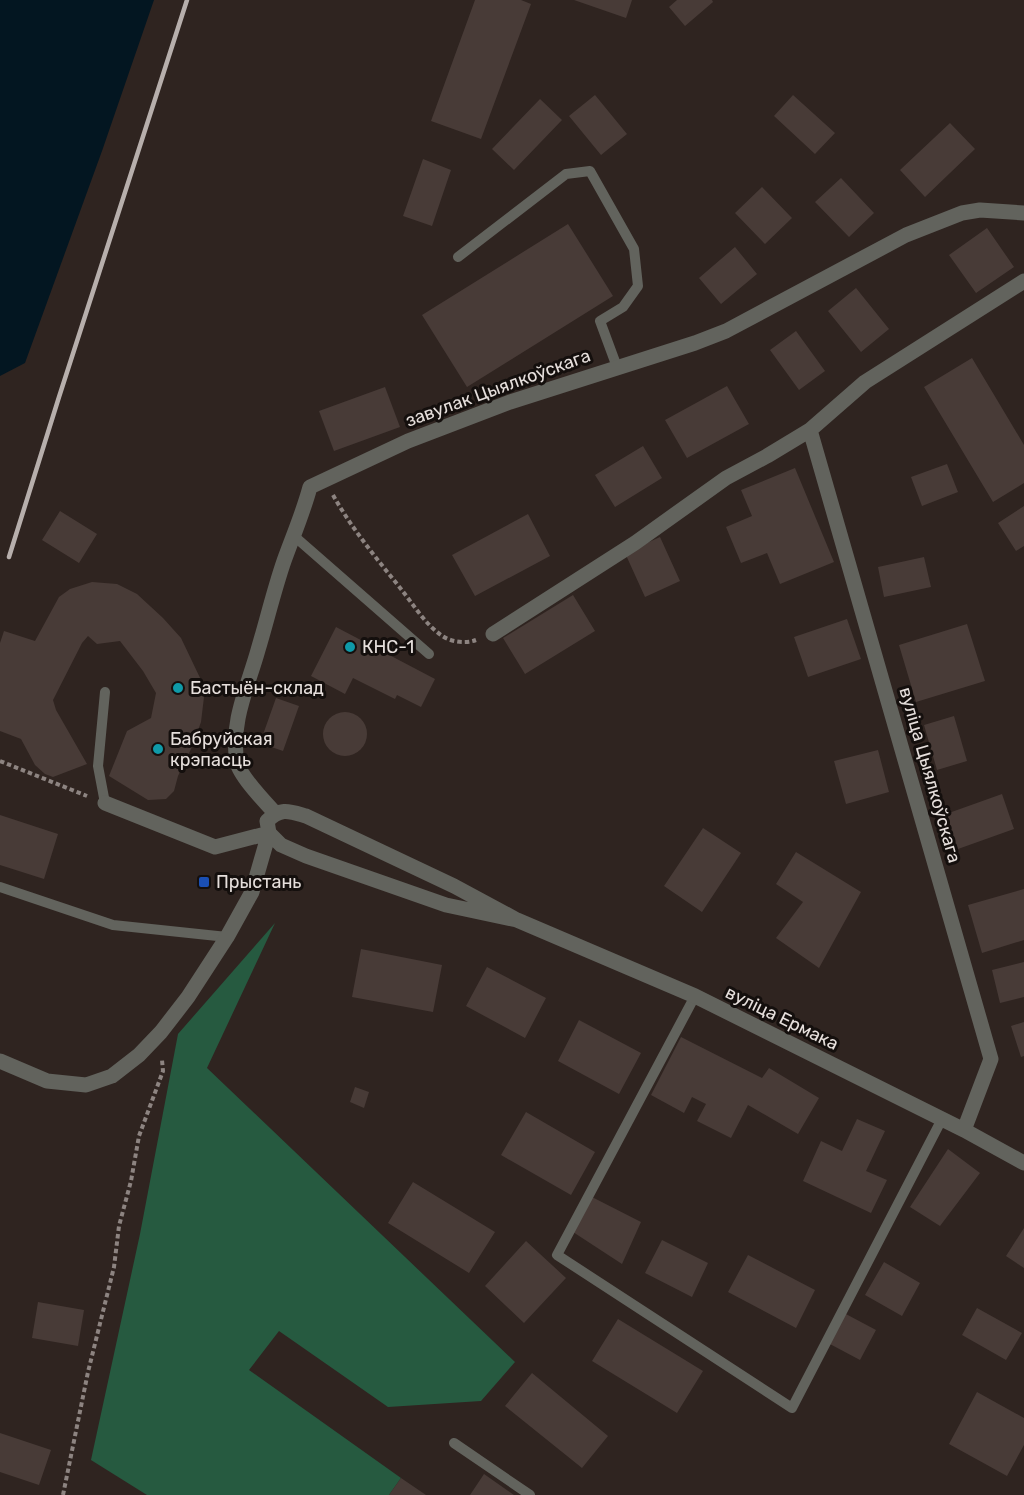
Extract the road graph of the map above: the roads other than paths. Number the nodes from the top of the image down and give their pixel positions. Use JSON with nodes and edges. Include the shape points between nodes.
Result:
{"nodes":[{"id":1,"x":1024,"y":213,"type":"edge"},
{"id":2,"x":458,"y":257,"type":"dead end"},
{"id":3,"x":1024,"y":281,"type":"edge"},
{"id":4,"x":617,"y":367,"type":"junction"},
{"id":5,"x":810,"y":430,"type":"junction"},
{"id":6,"x":294,"y":536,"type":"junction"},
{"id":7,"x":493,"y":634,"type":"road end"},
{"id":8,"x":429,"y":654,"type":"dead end"},
{"id":9,"x":105,"y":692,"type":"dead end"},
{"id":10,"x":105,"y":803,"type":"joint"},
{"id":11,"x":275,"y":813,"type":"junction"},
{"id":12,"x":269,"y":833,"type":"junction"},
{"id":13,"x":0,"y":887,"type":"edge"},
{"id":14,"x":517,"y":920,"type":"junction"},
{"id":15,"x":227,"y":937,"type":"junction"},
{"id":16,"x":694,"y":996,"type":"junction"},
{"id":17,"x":0,"y":1061,"type":"edge"},
{"id":18,"x":942,"y":1119,"type":"junction"},
{"id":19,"x":964,"y":1130,"type":"junction"},
{"id":20,"x":1024,"y":1163,"type":"edge"},
{"id":21,"x":454,"y":1443,"type":"dead end"},
{"id":22,"x":530,"y":1495,"type":"edge"}],
"edges":[{"from":1,"to":4,"type":"street","name":"завулак Цыялкоўскага","via":[[962,213],[906,235],[726,331]]},
{"from":2,"to":4,"type":"lane","via":[[566,174],[590,171],[634,249],[638,286],[622,307],[600,321]]},
{"from":3,"to":5,"type":"street","via":[[865,382]]},
{"from":4,"to":6,"type":"street","name":"завулак Цыялкоўскага","via":[[408,441],[310,487]]},
{"from":5,"to":7,"type":"street","via":[[726,478],[635,543]]},
{"from":5,"to":19,"type":"street","name":"вуліца Цыялкоўскага","via":[[991,1059]]},
{"from":6,"to":8,"type":"lane"},
{"from":6,"to":11,"type":"street","name":"завулак Цыялкоўскага","via":[[244,692],[236,740],[237,764]]},
{"from":9,"to":10,"type":"lane","via":[[98,766]]},
{"from":10,"to":12,"type":"street","via":[[215,847]]},
{"from":11,"to":12,"type":"street","via":[[267,821]]},
{"from":11,"to":14,"type":"street","name":"вуліца Ермака","via":[[286,810],[306,816]]},
{"from":12,"to":14,"type":"street","name":"вуліца Ермака","via":[[281,846],[306,856],[446,905]]},
{"from":12,"to":15,"type":"street","via":[[252,892]]},
{"from":13,"to":15,"type":"lane","via":[[113,926]]},
{"from":14,"to":16,"type":"street","name":"вуліца Ермака"},
{"from":15,"to":17,"type":"street","via":[[161,1032],[112,1076],[86,1085],[47,1081]]},
{"from":16,"to":18,"type":"street","name":"вуліца Ермака"},
{"from":16,"to":18,"type":"lane","via":[[557,1255],[792,1408]]},
{"from":18,"to":19,"type":"street","name":"вуліца Ермака"},
{"from":19,"to":20,"type":"street","name":"вуліца Ермака"},
{"from":21,"to":22,"type":"lane"}]}
